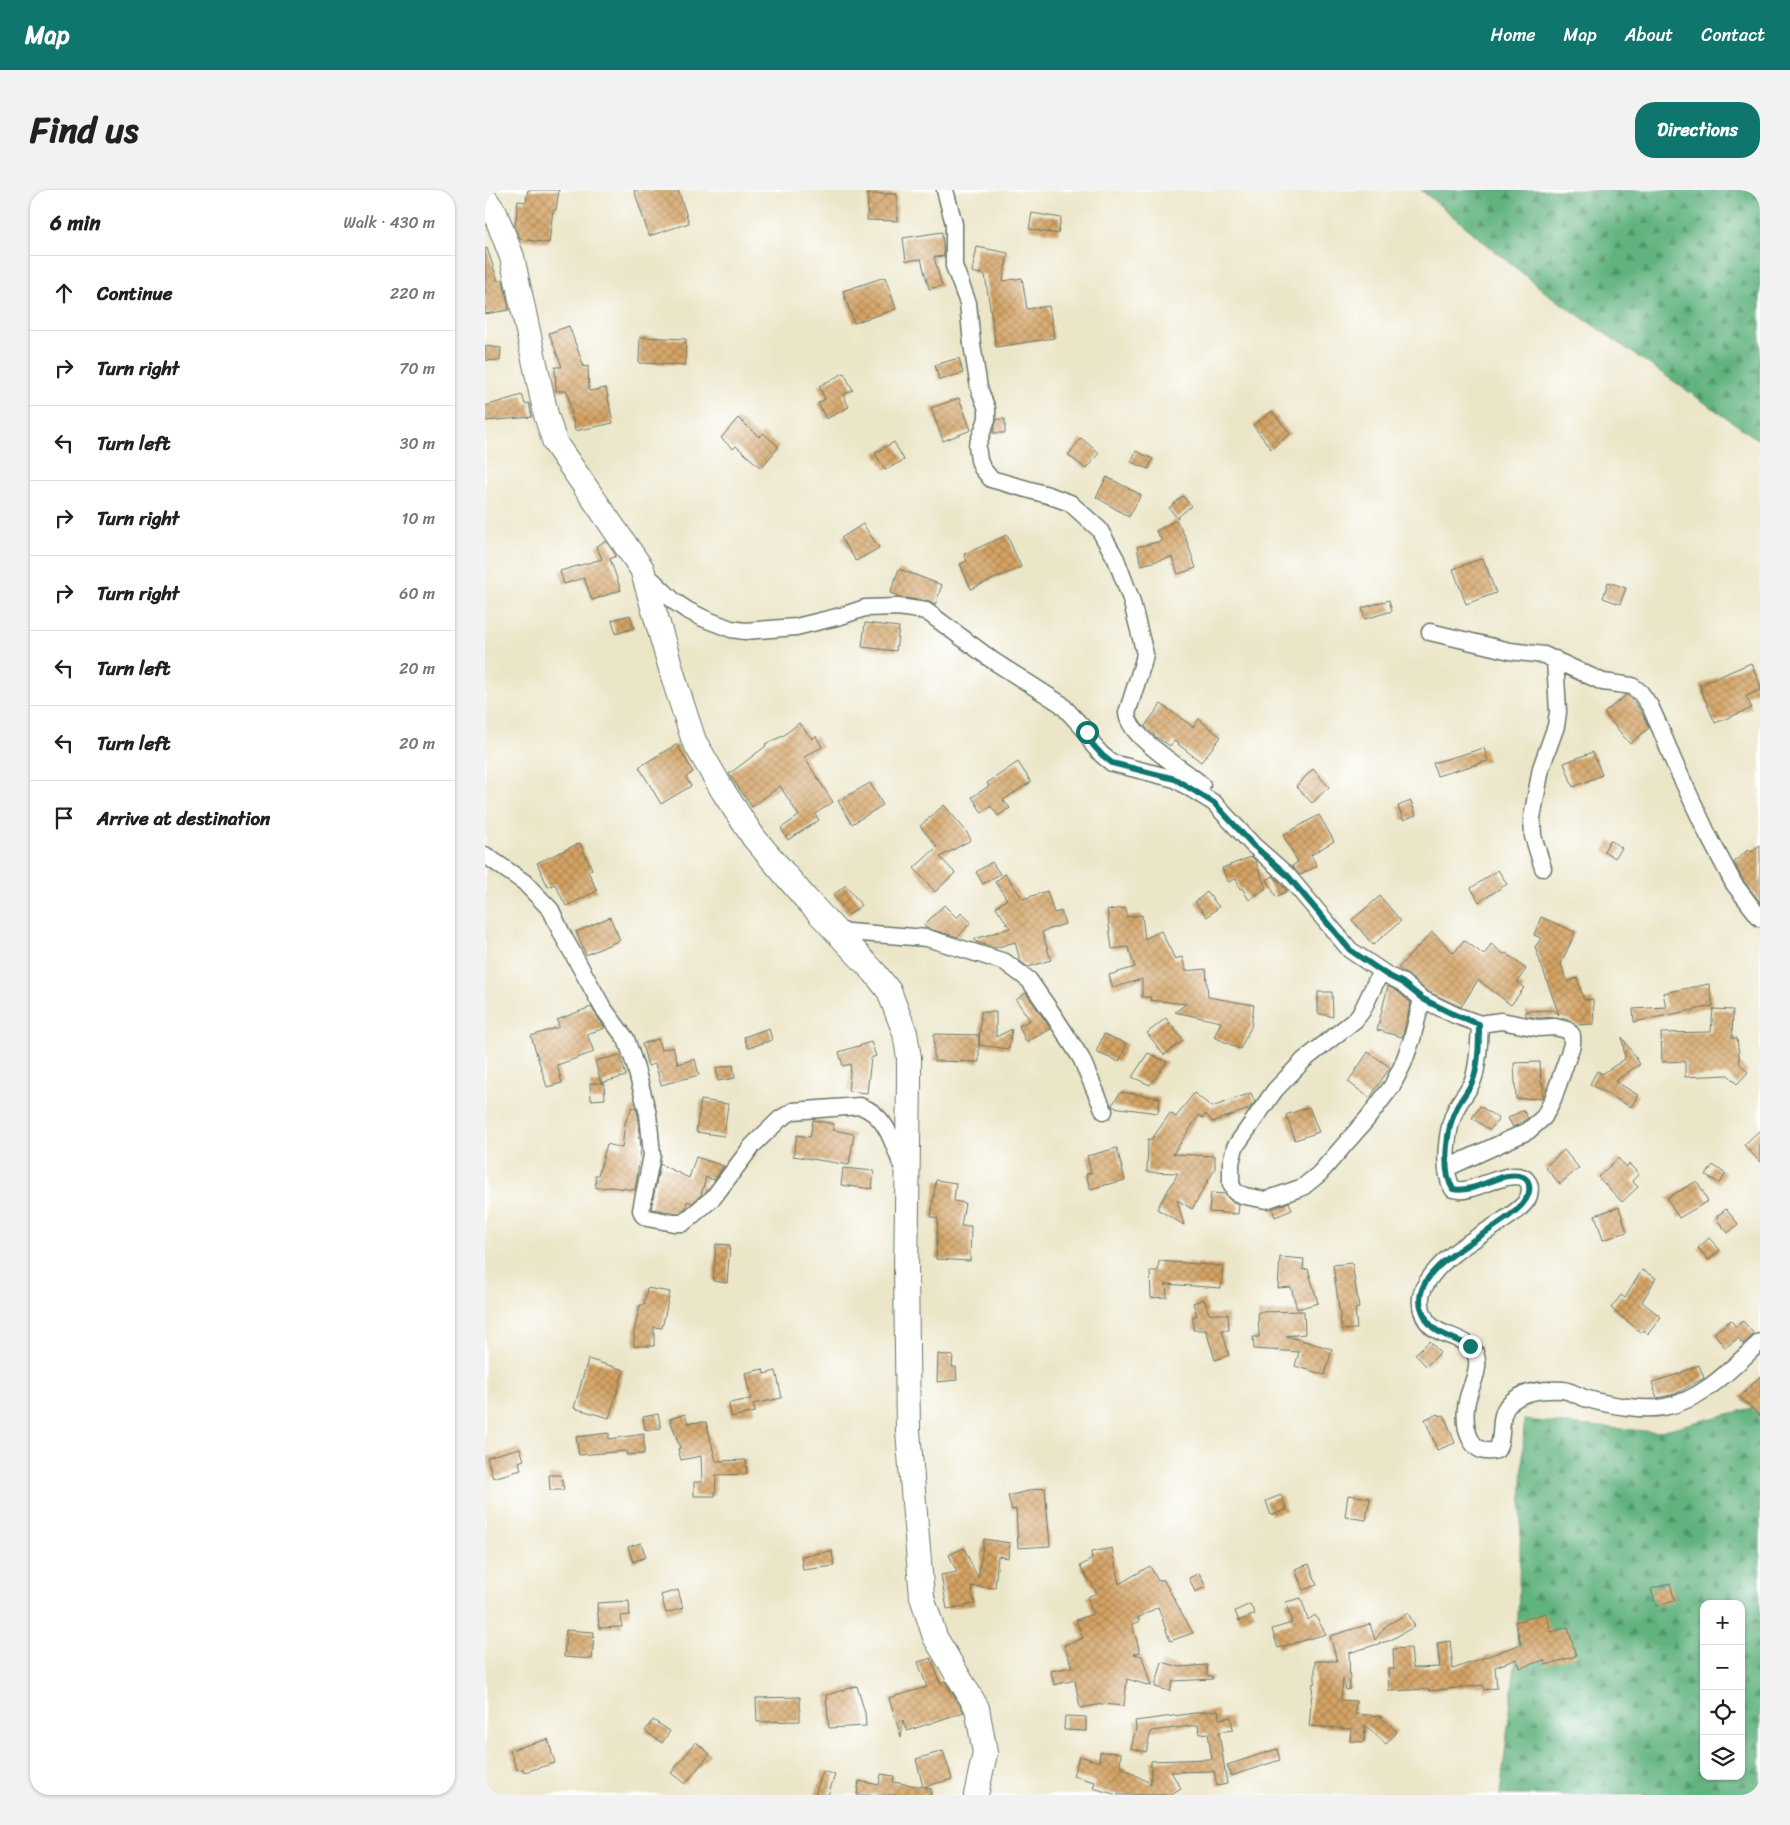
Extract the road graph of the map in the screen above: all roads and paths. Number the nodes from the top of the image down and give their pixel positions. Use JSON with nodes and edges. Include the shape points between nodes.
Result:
{"nodes":[{"id":1,"x":945,"y":190,"type":"edge"},
{"id":2,"x":485,"y":199,"type":"edge"},
{"id":3,"x":642,"y":570,"type":"junction"},
{"id":4,"x":1430,"y":632,"type":"dead end"},
{"id":5,"x":1555,"y":659,"type":"junction"},
{"id":6,"x":1214,"y":803,"type":"junction"},
{"id":7,"x":485,"y":855,"type":"edge"},
{"id":8,"x":1543,"y":868,"type":"dead end"},
{"id":9,"x":1760,"y":918,"type":"edge"},
{"id":10,"x":835,"y":931,"type":"junction"},
{"id":11,"x":1381,"y":971,"type":"junction"},
{"id":12,"x":1423,"y":999,"type":"junction"},
{"id":13,"x":1479,"y":1024,"type":"junction"},
{"id":14,"x":1104,"y":1112,"type":"dead end"},
{"id":15,"x":1447,"y":1168,"type":"junction"},
{"id":16,"x":907,"y":1179,"type":"junction"},
{"id":17,"x":1760,"y":1342,"type":"edge"},
{"id":18,"x":976,"y":1795,"type":"edge"}],
"edges":[{"from":1,"to":6,"type":"street","via":[[954,224],[954,266],[968,303],[979,388],[987,409],[987,419],[977,446],[982,468],[991,479],[1070,503],[1099,529],[1116,559],[1131,599],[1145,654],[1128,719],[1140,736],[1201,783]]},
{"from":2,"to":3,"type":"street","via":[[495,212],[512,257],[555,443]]},
{"from":3,"to":6,"type":"street","via":[[675,602],[705,619],[738,630],[796,627],[865,608],[898,607],[926,611],[1061,704],[1087,732],[1093,745],[1112,763],[1175,779]]},
{"from":3,"to":10,"type":"street","via":[[694,741],[754,838]]},
{"from":4,"to":5,"type":"street"},
{"from":5,"to":8,"type":"street","via":[[1556,726],[1541,768],[1532,818],[1533,836]]},
{"from":5,"to":9,"type":"street","via":[[1603,682],[1632,686],[1640,692],[1650,706],[1712,844],[1734,884]]},
{"from":6,"to":11,"type":"street","via":[[1253,845],[1287,875],[1350,950]]},
{"from":7,"to":16,"type":"street","via":[[524,882],[551,910],[603,1008],[626,1039],[648,1114],[651,1155],[641,1210],[643,1215],[683,1223],[713,1198],[765,1132],[793,1111],[860,1106],[871,1110],[886,1126]]},
{"from":10,"to":14,"type":"street","via":[[927,938],[1005,962],[1029,980],[1054,1016],[1081,1058]]},
{"from":10,"to":16,"type":"street","via":[[889,991],[905,1033],[909,1058]]},
{"from":11,"to":12,"type":"street"},
{"from":11,"to":12,"type":"street","via":[[1355,1020],[1298,1066],[1275,1090],[1235,1146],[1231,1184],[1235,1192],[1266,1200],[1303,1187],[1319,1174],[1391,1086],[1403,1064]]},
{"from":12,"to":13,"type":"street"},
{"from":13,"to":15,"type":"street","via":[[1474,1080],[1456,1108],[1449,1127]]},
{"from":13,"to":15,"type":"street","via":[[1501,1021],[1567,1030],[1572,1035],[1572,1045],[1545,1116],[1528,1131]]},
{"from":15,"to":17,"type":"street","via":[[1448,1182],[1453,1189],[1471,1189],[1513,1175],[1529,1182],[1530,1191],[1527,1200],[1511,1215],[1439,1265],[1425,1285],[1420,1302],[1427,1321],[1435,1330],[1470,1346],[1475,1352],[1476,1376],[1466,1408],[1468,1432],[1477,1448],[1489,1452],[1497,1450],[1501,1442],[1504,1410],[1528,1392],[1564,1390],[1627,1407],[1662,1407],[1686,1401],[1716,1382]]},
{"from":16,"to":18,"type":"street","via":[[908,1431],[923,1597],[935,1637],[977,1708],[985,1752]]}]}
